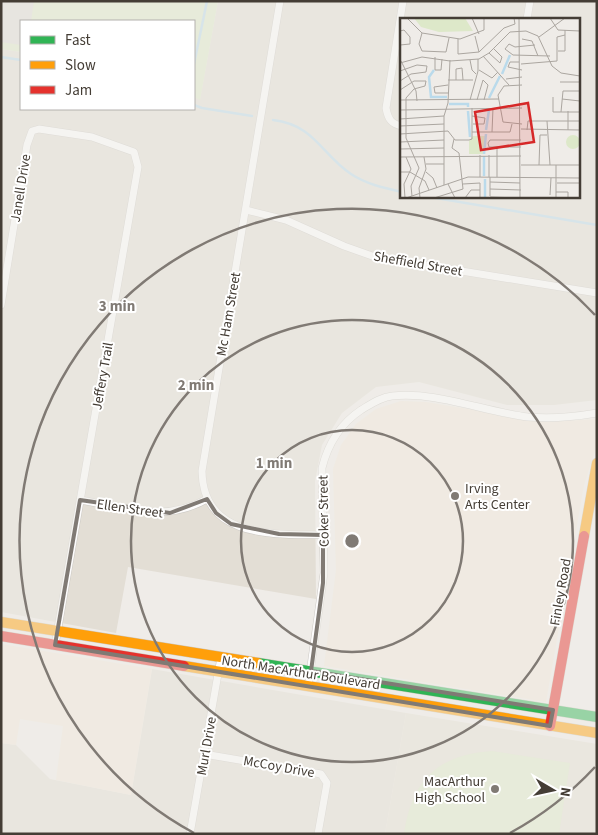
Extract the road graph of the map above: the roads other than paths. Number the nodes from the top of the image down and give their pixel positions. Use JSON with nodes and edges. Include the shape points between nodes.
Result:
{"nodes":[{"id":1,"x":280,"y":1,"type":"edge"},
{"id":2,"x":403,"y":1,"type":"edge"},
{"id":3,"x":530,"y":1,"type":"edge"},
{"id":4,"x":400,"y":18,"type":"edge"},
{"id":5,"x":527,"y":18,"type":"edge"},
{"id":6,"x":400,"y":20,"type":"edge"},
{"id":7,"x":400,"y":126,"type":"edge"},
{"id":8,"x":92,"y":137,"type":"joint"},
{"id":9,"x":246,"y":210,"type":"junction"},
{"id":10,"x":1,"y":253,"type":"edge"},
{"id":11,"x":10,"y":254,"type":"junction"},
{"id":12,"x":597,"y":293,"type":"edge"},
{"id":13,"x":1,"y":305,"type":"edge"},
{"id":14,"x":597,"y":413,"type":"edge"},
{"id":15,"x":597,"y":463,"type":"edge"},
{"id":16,"x":207,"y":499,"type":"junction"},
{"id":17,"x":80,"y":500,"type":"junction"},
{"id":18,"x":323,"y":535,"type":"junction"},
{"id":19,"x":1,"y":622,"type":"edge"},
{"id":20,"x":58,"y":631,"type":"junction"},
{"id":21,"x":1,"y":636,"type":"edge"},
{"id":22,"x":55,"y":645,"type":"junction"},
{"id":23,"x":221,"y":657,"type":"junction"},
{"id":24,"x":311,"y":671,"type":"junction"},
{"id":25,"x":219,"y":672,"type":"junction"},
{"id":26,"x":308,"y":687,"type":"junction"},
{"id":27,"x":553,"y":710,"type":"junction"},
{"id":28,"x":597,"y":717,"type":"edge"},
{"id":29,"x":550,"y":726,"type":"junction"},
{"id":30,"x":597,"y":733,"type":"edge"},
{"id":31,"x":204,"y":754,"type":"junction"},
{"id":32,"x":190,"y":834,"type":"edge"},
{"id":33,"x":318,"y":834,"type":"edge"}],
"edges":[{"from":1,"to":9,"type":"street","name":"Mc Ham Street"},
{"from":2,"to":4,"type":"street"},
{"from":3,"to":5,"type":"street"},
{"from":6,"to":7,"type":"street","via":[[386,108],[387,116]]},
{"from":8,"to":11,"type":"street","name":"Janell Drive","via":[[39,129],[32,131]]},
{"from":8,"to":17,"type":"street","name":"Jeffery Trail","via":[[134,152],[138,167]]},
{"from":9,"to":12,"type":"street","name":"Sheffield Street","via":[[286,220],[375,257]]},
{"from":9,"to":16,"type":"street","name":"Mc Ham Street","via":[[202,471],[202,487]]},
{"from":10,"to":11,"type":"street"},
{"from":11,"to":13,"type":"street","name":"Janell Drive"},
{"from":14,"to":18,"type":"street","name":"Coker Street","via":[[528,417],[415,396],[390,396],[374,402],[352,416],[337,432],[326,453],[322,468]]},
{"from":15,"to":27,"type":"main road","name":"Finley Road"},
{"from":16,"to":17,"type":"street","name":"Ellen Street","via":[[170,513]]},
{"from":16,"to":18,"type":"street","name":"Mc Ham Street","via":[[216,513],[231,524],[279,534]]},
{"from":17,"to":20,"type":"street","name":"Jeffery Trail"},
{"from":18,"to":24,"type":"street","name":"Coker Street","via":[[322,600]]},
{"from":19,"to":20,"type":"main road","name":"North MacArthur Boulevard"},
{"from":20,"to":22,"type":"street","name":"Jeffery Trail"},
{"from":20,"to":23,"type":"main road","name":"North MacArthur Boulevard"},
{"from":21,"to":22,"type":"main road","name":"North MacArthur Boulevard"},
{"from":22,"to":25,"type":"main road","name":"North MacArthur Boulevard"},
{"from":23,"to":24,"type":"main road","name":"North MacArthur Boulevard"},
{"from":23,"to":25,"type":"street","name":"Murl Drive"},
{"from":24,"to":26,"type":"street","name":"Coker Street"},
{"from":24,"to":27,"type":"main road","name":"North MacArthur Boulevard"},
{"from":25,"to":26,"type":"main road","name":"North MacArthur Boulevard"},
{"from":25,"to":31,"type":"street","name":"Murl Drive"},
{"from":26,"to":29,"type":"main road","name":"North MacArthur Boulevard"},
{"from":27,"to":28,"type":"main road","name":"North MacArthur Boulevard"},
{"from":27,"to":29,"type":"main road","name":"Finley Road"},
{"from":29,"to":30,"type":"main road","name":"North MacArthur Boulevard"},
{"from":31,"to":32,"type":"street","name":"Murl Drive"},
{"from":31,"to":33,"type":"street","name":"McCoy Drive","via":[[321,774],[327,783]]}]}
